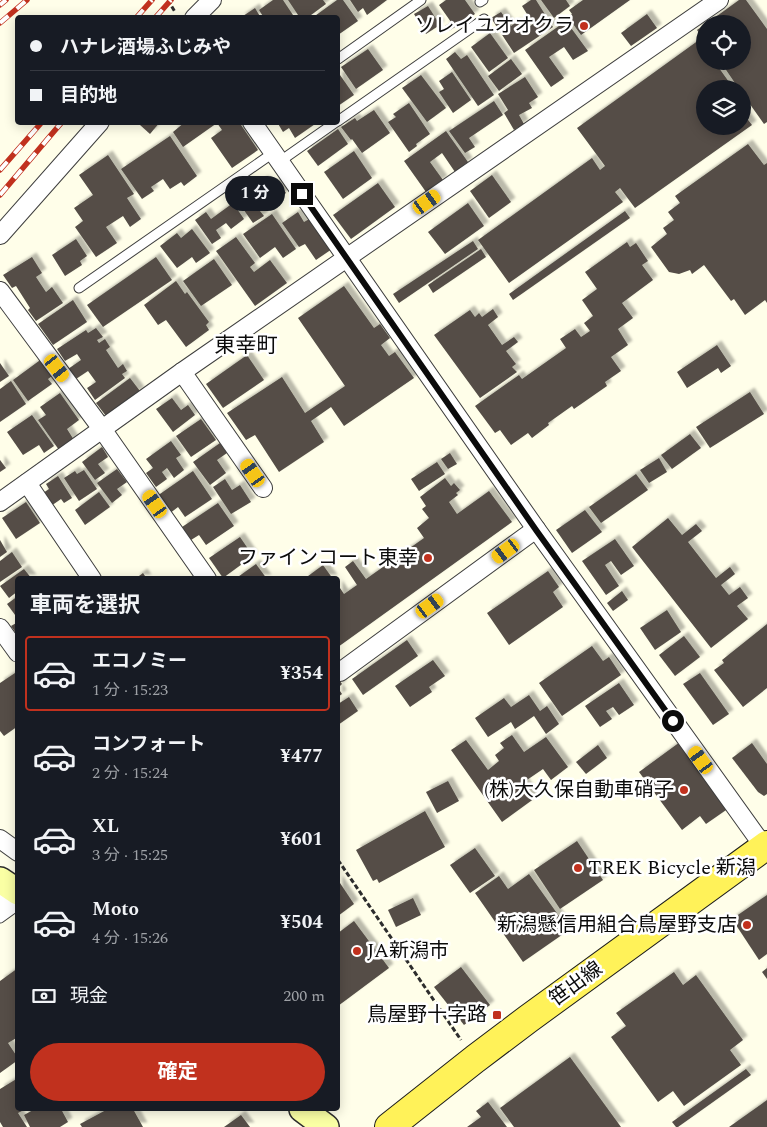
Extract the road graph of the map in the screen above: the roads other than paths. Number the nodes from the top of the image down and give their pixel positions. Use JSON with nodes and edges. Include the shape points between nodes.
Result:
{"nodes":[{"id":1,"x":212,"y":0,"type":"edge"},
{"id":2,"x":421,"y":0,"type":"edge"},
{"id":3,"x":719,"y":0,"type":"edge"},
{"id":4,"x":197,"y":15,"type":"edge"},
{"id":5,"x":484,"y":19,"type":"dead end"},
{"id":6,"x":340,"y":58,"type":"edge"},
{"id":7,"x":340,"y":120,"type":"edge"},
{"id":8,"x":97,"y":125,"type":"edge"},
{"id":9,"x":254,"y":125,"type":"edge"},
{"id":10,"x":332,"y":125,"type":"edge"},
{"id":11,"x":276,"y":158,"type":"junction"},
{"id":12,"x":0,"y":235,"type":"edge"},
{"id":13,"x":346,"y":258,"type":"junction"},
{"id":14,"x":79,"y":288,"type":"dead end"},
{"id":15,"x":0,"y":291,"type":"edge"},
{"id":16,"x":182,"y":372,"type":"junction"},
{"id":17,"x":102,"y":429,"type":"junction"},
{"id":18,"x":27,"y":483,"type":"junction"},
{"id":19,"x":263,"y":488,"type":"dead end"},
{"id":20,"x":0,"y":502,"type":"edge"},
{"id":21,"x":536,"y":530,"type":"junction"},
{"id":22,"x":90,"y":576,"type":"edge"},
{"id":23,"x":205,"y":576,"type":"edge"},
{"id":24,"x":0,"y":628,"type":"edge"},
{"id":25,"x":15,"y":649,"type":"edge"},
{"id":26,"x":340,"y":672,"type":"dead end"},
{"id":27,"x":0,"y":838,"type":"edge"},
{"id":28,"x":766,"y":848,"type":"edge"},
{"id":29,"x":15,"y":850,"type":"edge"},
{"id":30,"x":0,"y":880,"type":"edge"},
{"id":31,"x":15,"y":890,"type":"edge"},
{"id":32,"x":15,"y":901,"type":"edge"},
{"id":33,"x":0,"y":904,"type":"edge"},
{"id":34,"x":15,"y":907,"type":"edge"},
{"id":35,"x":0,"y":918,"type":"edge"},
{"id":36,"x":305,"y":1111,"type":"edge"},
{"id":37,"x":326,"y":1127,"type":"edge"},
{"id":38,"x":389,"y":1127,"type":"edge"}],
"edges":[{"from":1,"to":4,"type":"street"},
{"from":2,"to":6,"type":"lane"},
{"from":3,"to":13,"type":"street"},
{"from":5,"to":7,"type":"lane"},
{"from":8,"to":12,"type":"street"},
{"from":9,"to":11,"type":"street"},
{"from":10,"to":11,"type":"lane"},
{"from":11,"to":13,"type":"street"},
{"from":11,"to":14,"type":"lane"},
{"from":13,"to":16,"type":"street"},
{"from":13,"to":21,"type":"street"},
{"from":15,"to":17,"type":"street"},
{"from":16,"to":17,"type":"street"},
{"from":16,"to":19,"type":"street"},
{"from":17,"to":18,"type":"street"},
{"from":17,"to":23,"type":"street"},
{"from":18,"to":20,"type":"street"},
{"from":18,"to":22,"type":"street"},
{"from":21,"to":26,"type":"street"},
{"from":21,"to":28,"type":"street"},
{"from":24,"to":25,"type":"street"},
{"from":27,"to":29,"type":"street"},
{"from":28,"to":38,"type":"main road","name":"笹出線","via":[[536,1013]]},
{"from":30,"to":31,"type":"main road"},
{"from":32,"to":33,"type":"street"},
{"from":34,"to":35,"type":"lane"},
{"from":36,"to":37,"type":"main road"}]}
